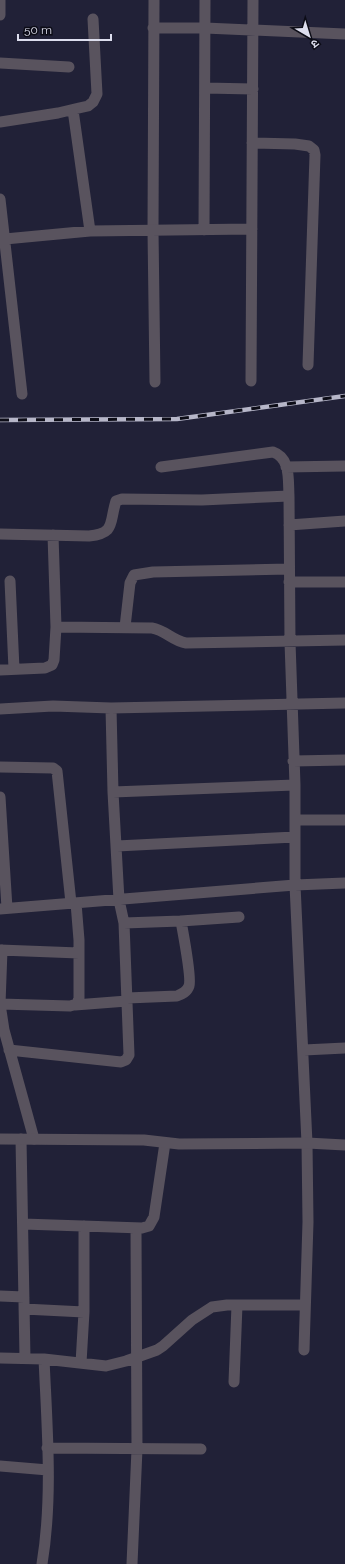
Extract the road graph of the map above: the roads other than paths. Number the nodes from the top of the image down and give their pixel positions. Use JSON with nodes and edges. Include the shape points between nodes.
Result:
{"nodes":[{"id":1,"x":0,"y":0,"type":"edge"},
{"id":2,"x":154,"y":0,"type":"edge"},
{"id":3,"x":205,"y":0,"type":"edge"},
{"id":4,"x":253,"y":0,"type":"edge"},
{"id":5,"x":0,"y":15,"type":"edge"},
{"id":6,"x":93,"y":19,"type":"dead end"},
{"id":7,"x":153,"y":28,"type":"junction"},
{"id":8,"x":205,"y":28,"type":"junction"},
{"id":9,"x":253,"y":31,"type":"junction"},
{"id":10,"x":345,"y":34,"type":"edge"},
{"id":11,"x":0,"y":63,"type":"edge"},
{"id":12,"x":69,"y":67,"type":"dead end"},
{"id":13,"x":205,"y":88,"type":"junction"},
{"id":14,"x":253,"y":89,"type":"junction"},
{"id":15,"x":73,"y":110,"type":"junction"},
{"id":16,"x":0,"y":122,"type":"edge"},
{"id":17,"x":252,"y":143,"type":"junction"},
{"id":18,"x":0,"y":199,"type":"edge"},
{"id":19,"x":252,"y":229,"type":"junction"},
{"id":20,"x":153,"y":230,"type":"junction"},
{"id":21,"x":204,"y":230,"type":"junction"},
{"id":22,"x":90,"y":231,"type":"junction"},
{"id":23,"x":5,"y":239,"type":"junction"},
{"id":24,"x":308,"y":364,"type":"dead end"},
{"id":25,"x":155,"y":382,"type":"dead end"},
{"id":26,"x":251,"y":382,"type":"dead end"},
{"id":27,"x":22,"y":394,"type":"dead end"},
{"id":28,"x":345,"y":466,"type":"edge"},
{"id":29,"x":161,"y":467,"type":"dead end"},
{"id":30,"x":286,"y":467,"type":"junction"},
{"id":31,"x":289,"y":496,"type":"junction"},
{"id":32,"x":345,"y":521,"type":"edge"},
{"id":33,"x":290,"y":525,"type":"junction"},
{"id":34,"x":0,"y":534,"type":"edge"},
{"id":35,"x":53,"y":535,"type":"junction"},
{"id":36,"x":290,"y":569,"type":"junction"},
{"id":37,"x":10,"y":581,"type":"dead end"},
{"id":38,"x":290,"y":582,"type":"junction"},
{"id":39,"x":345,"y":582,"type":"edge"},
{"id":40,"x":56,"y":627,"type":"junction"},
{"id":41,"x":125,"y":628,"type":"junction"},
{"id":42,"x":345,"y":640,"type":"edge"},
{"id":43,"x":290,"y":642,"type":"junction"},
{"id":44,"x":14,"y":669,"type":"junction"},
{"id":45,"x":0,"y":670,"type":"edge"},
{"id":46,"x":345,"y":703,"type":"edge"},
{"id":47,"x":291,"y":705,"type":"junction"},
{"id":48,"x":111,"y":708,"type":"junction"},
{"id":49,"x":0,"y":709,"type":"edge"},
{"id":50,"x":345,"y":760,"type":"edge"},
{"id":51,"x":294,"y":761,"type":"junction"},
{"id":52,"x":0,"y":767,"type":"edge"},
{"id":53,"x":295,"y":785,"type":"junction"},
{"id":54,"x":113,"y":792,"type":"junction"},
{"id":55,"x":0,"y":797,"type":"edge"},
{"id":56,"x":295,"y":820,"type":"junction"},
{"id":57,"x":345,"y":820,"type":"edge"},
{"id":58,"x":295,"y":837,"type":"junction"},
{"id":59,"x":117,"y":846,"type":"junction"},
{"id":60,"x":345,"y":883,"type":"edge"},
{"id":61,"x":295,"y":886,"type":"junction"},
{"id":62,"x":119,"y":900,"type":"junction"},
{"id":63,"x":73,"y":903,"type":"junction"},
{"id":64,"x":3,"y":909,"type":"edge"},
{"id":65,"x":240,"y":917,"type":"dead end"},
{"id":66,"x":181,"y":921,"type":"junction"},
{"id":67,"x":124,"y":923,"type":"junction"},
{"id":68,"x":1,"y":950,"type":"edge"},
{"id":69,"x":79,"y":952,"type":"junction"},
{"id":70,"x":127,"y":999,"type":"junction"},
{"id":71,"x":0,"y":1004,"type":"edge"},
{"id":72,"x":75,"y":1006,"type":"junction"},
{"id":73,"x":345,"y":1048,"type":"edge"},
{"id":74,"x":9,"y":1050,"type":"junction"},
{"id":75,"x":304,"y":1050,"type":"junction"},
{"id":76,"x":0,"y":1139,"type":"edge"},
{"id":77,"x":21,"y":1139,"type":"junction"},
{"id":78,"x":34,"y":1139,"type":"junction"},
{"id":79,"x":165,"y":1143,"type":"junction"},
{"id":80,"x":308,"y":1143,"type":"junction"},
{"id":81,"x":345,"y":1145,"type":"edge"},
{"id":82,"x":23,"y":1224,"type":"junction"},
{"id":83,"x":84,"y":1226,"type":"junction"},
{"id":84,"x":136,"y":1228,"type":"junction"},
{"id":85,"x":0,"y":1296,"type":"edge"},
{"id":86,"x":24,"y":1298,"type":"junction"},
{"id":87,"x":237,"y":1305,"type":"junction"},
{"id":88,"x":305,"y":1305,"type":"junction"},
{"id":89,"x":24,"y":1309,"type":"junction"},
{"id":90,"x":84,"y":1312,"type":"junction"},
{"id":91,"x":304,"y":1350,"type":"dead end"},
{"id":92,"x":0,"y":1358,"type":"edge"},
{"id":93,"x":25,"y":1358,"type":"junction"},
{"id":94,"x":136,"y":1358,"type":"junction"},
{"id":95,"x":44,"y":1359,"type":"junction"},
{"id":96,"x":81,"y":1363,"type":"junction"},
{"id":97,"x":234,"y":1382,"type":"dead end"},
{"id":98,"x":47,"y":1448,"type":"junction"},
{"id":99,"x":137,"y":1449,"type":"junction"},
{"id":100,"x":201,"y":1449,"type":"dead end"},
{"id":101,"x":0,"y":1466,"type":"edge"},
{"id":102,"x":48,"y":1470,"type":"junction"},
{"id":103,"x":42,"y":1564,"type":"edge"},
{"id":104,"x":132,"y":1564,"type":"edge"}],
"edges":[{"from":1,"to":5,"type":"street"},
{"from":2,"to":7,"type":"street"},
{"from":3,"to":8,"type":"street"},
{"from":4,"to":9,"type":"street"},
{"from":6,"to":15,"type":"street","via":[[97,94],[88,106]]},
{"from":7,"to":8,"type":"street"},
{"from":7,"to":20,"type":"street"},
{"from":8,"to":9,"type":"street"},
{"from":8,"to":13,"type":"street"},
{"from":9,"to":10,"type":"street"},
{"from":9,"to":14,"type":"street"},
{"from":11,"to":12,"type":"street"},
{"from":13,"to":14,"type":"street"},
{"from":13,"to":21,"type":"street"},
{"from":14,"to":17,"type":"street"},
{"from":15,"to":16,"type":"street"},
{"from":15,"to":22,"type":"street"},
{"from":17,"to":19,"type":"street"},
{"from":17,"to":24,"type":"street","via":[[304,145],[314,150]]},
{"from":18,"to":23,"type":"street"},
{"from":19,"to":21,"type":"street"},
{"from":19,"to":26,"type":"street"},
{"from":20,"to":21,"type":"street"},
{"from":20,"to":22,"type":"street"},
{"from":20,"to":25,"type":"street"},
{"from":22,"to":23,"type":"street"},
{"from":23,"to":27,"type":"street"},
{"from":28,"to":30,"type":"street"},
{"from":29,"to":30,"type":"street","via":[[273,452],[280,455]]},
{"from":30,"to":31,"type":"street"},
{"from":31,"to":33,"type":"street"},
{"from":31,"to":35,"type":"street","via":[[202,500],[122,498],[116,501],[106,532],[89,536]]},
{"from":32,"to":33,"type":"street"},
{"from":33,"to":36,"type":"street"},
{"from":34,"to":35,"type":"street"},
{"from":35,"to":40,"type":"street"},
{"from":36,"to":38,"type":"street"},
{"from":36,"to":41,"type":"street","via":[[152,572],[134,575],[130,584]]},
{"from":37,"to":44,"type":"street"},
{"from":38,"to":39,"type":"street"},
{"from":38,"to":43,"type":"street"},
{"from":40,"to":41,"type":"street"},
{"from":40,"to":44,"type":"street","via":[[52,666]]},
{"from":41,"to":43,"type":"street","via":[[157,628],[177,641],[186,643]]},
{"from":42,"to":43,"type":"street"},
{"from":43,"to":47,"type":"street"},
{"from":44,"to":45,"type":"street"},
{"from":46,"to":47,"type":"street"},
{"from":47,"to":48,"type":"street"},
{"from":47,"to":51,"type":"street"},
{"from":48,"to":49,"type":"street","via":[[53,706]]},
{"from":48,"to":54,"type":"street"},
{"from":50,"to":51,"type":"street"},
{"from":51,"to":53,"type":"street"},
{"from":52,"to":63,"type":"street","via":[[57,770]]},
{"from":53,"to":54,"type":"street"},
{"from":53,"to":56,"type":"street"},
{"from":54,"to":59,"type":"street"},
{"from":55,"to":64,"type":"street"},
{"from":56,"to":57,"type":"street"},
{"from":56,"to":58,"type":"street"},
{"from":58,"to":59,"type":"street"},
{"from":58,"to":61,"type":"street"},
{"from":59,"to":62,"type":"street"},
{"from":60,"to":61,"type":"street"},
{"from":61,"to":62,"type":"street"},
{"from":61,"to":75,"type":"street"},
{"from":62,"to":63,"type":"street"},
{"from":62,"to":67,"type":"street"},
{"from":63,"to":64,"type":"street"},
{"from":63,"to":69,"type":"street"},
{"from":65,"to":66,"type":"street"},
{"from":66,"to":67,"type":"street"},
{"from":66,"to":70,"type":"street","via":[[189,978],[187,990],[177,996]]},
{"from":67,"to":70,"type":"street"},
{"from":68,"to":69,"type":"street"},
{"from":68,"to":71,"type":"street"},
{"from":69,"to":72,"type":"street","via":[[79,998]]},
{"from":70,"to":72,"type":"street"},
{"from":70,"to":74,"type":"street","via":[[129,1055],[123,1061]]},
{"from":71,"to":72,"type":"street"},
{"from":71,"to":74,"type":"street"},
{"from":73,"to":75,"type":"street"},
{"from":74,"to":78,"type":"street"},
{"from":75,"to":80,"type":"street"},
{"from":76,"to":77,"type":"street"},
{"from":77,"to":78,"type":"street"},
{"from":77,"to":82,"type":"street"},
{"from":78,"to":79,"type":"street","via":[[144,1140]]},
{"from":79,"to":80,"type":"street"},
{"from":79,"to":84,"type":"street","via":[[152,1222],[146,1228]]},
{"from":80,"to":81,"type":"street"},
{"from":80,"to":88,"type":"street"},
{"from":82,"to":83,"type":"street"},
{"from":82,"to":86,"type":"street"},
{"from":83,"to":84,"type":"street"},
{"from":83,"to":90,"type":"street"},
{"from":84,"to":94,"type":"street"},
{"from":85,"to":86,"type":"street"},
{"from":86,"to":89,"type":"street"},
{"from":87,"to":88,"type":"street"},
{"from":87,"to":94,"type":"street","via":[[212,1307],[192,1320],[164,1346]]},
{"from":87,"to":97,"type":"street"},
{"from":88,"to":91,"type":"street"},
{"from":89,"to":90,"type":"street"},
{"from":89,"to":93,"type":"street"},
{"from":90,"to":96,"type":"street"},
{"from":92,"to":93,"type":"street"},
{"from":93,"to":95,"type":"street"},
{"from":94,"to":96,"type":"street","via":[[106,1366]]},
{"from":94,"to":99,"type":"street"},
{"from":95,"to":96,"type":"street"},
{"from":95,"to":98,"type":"street"},
{"from":98,"to":99,"type":"street"},
{"from":98,"to":102,"type":"street"},
{"from":99,"to":100,"type":"street"},
{"from":99,"to":104,"type":"street"},
{"from":101,"to":102,"type":"street"},
{"from":102,"to":103,"type":"street"}]}
